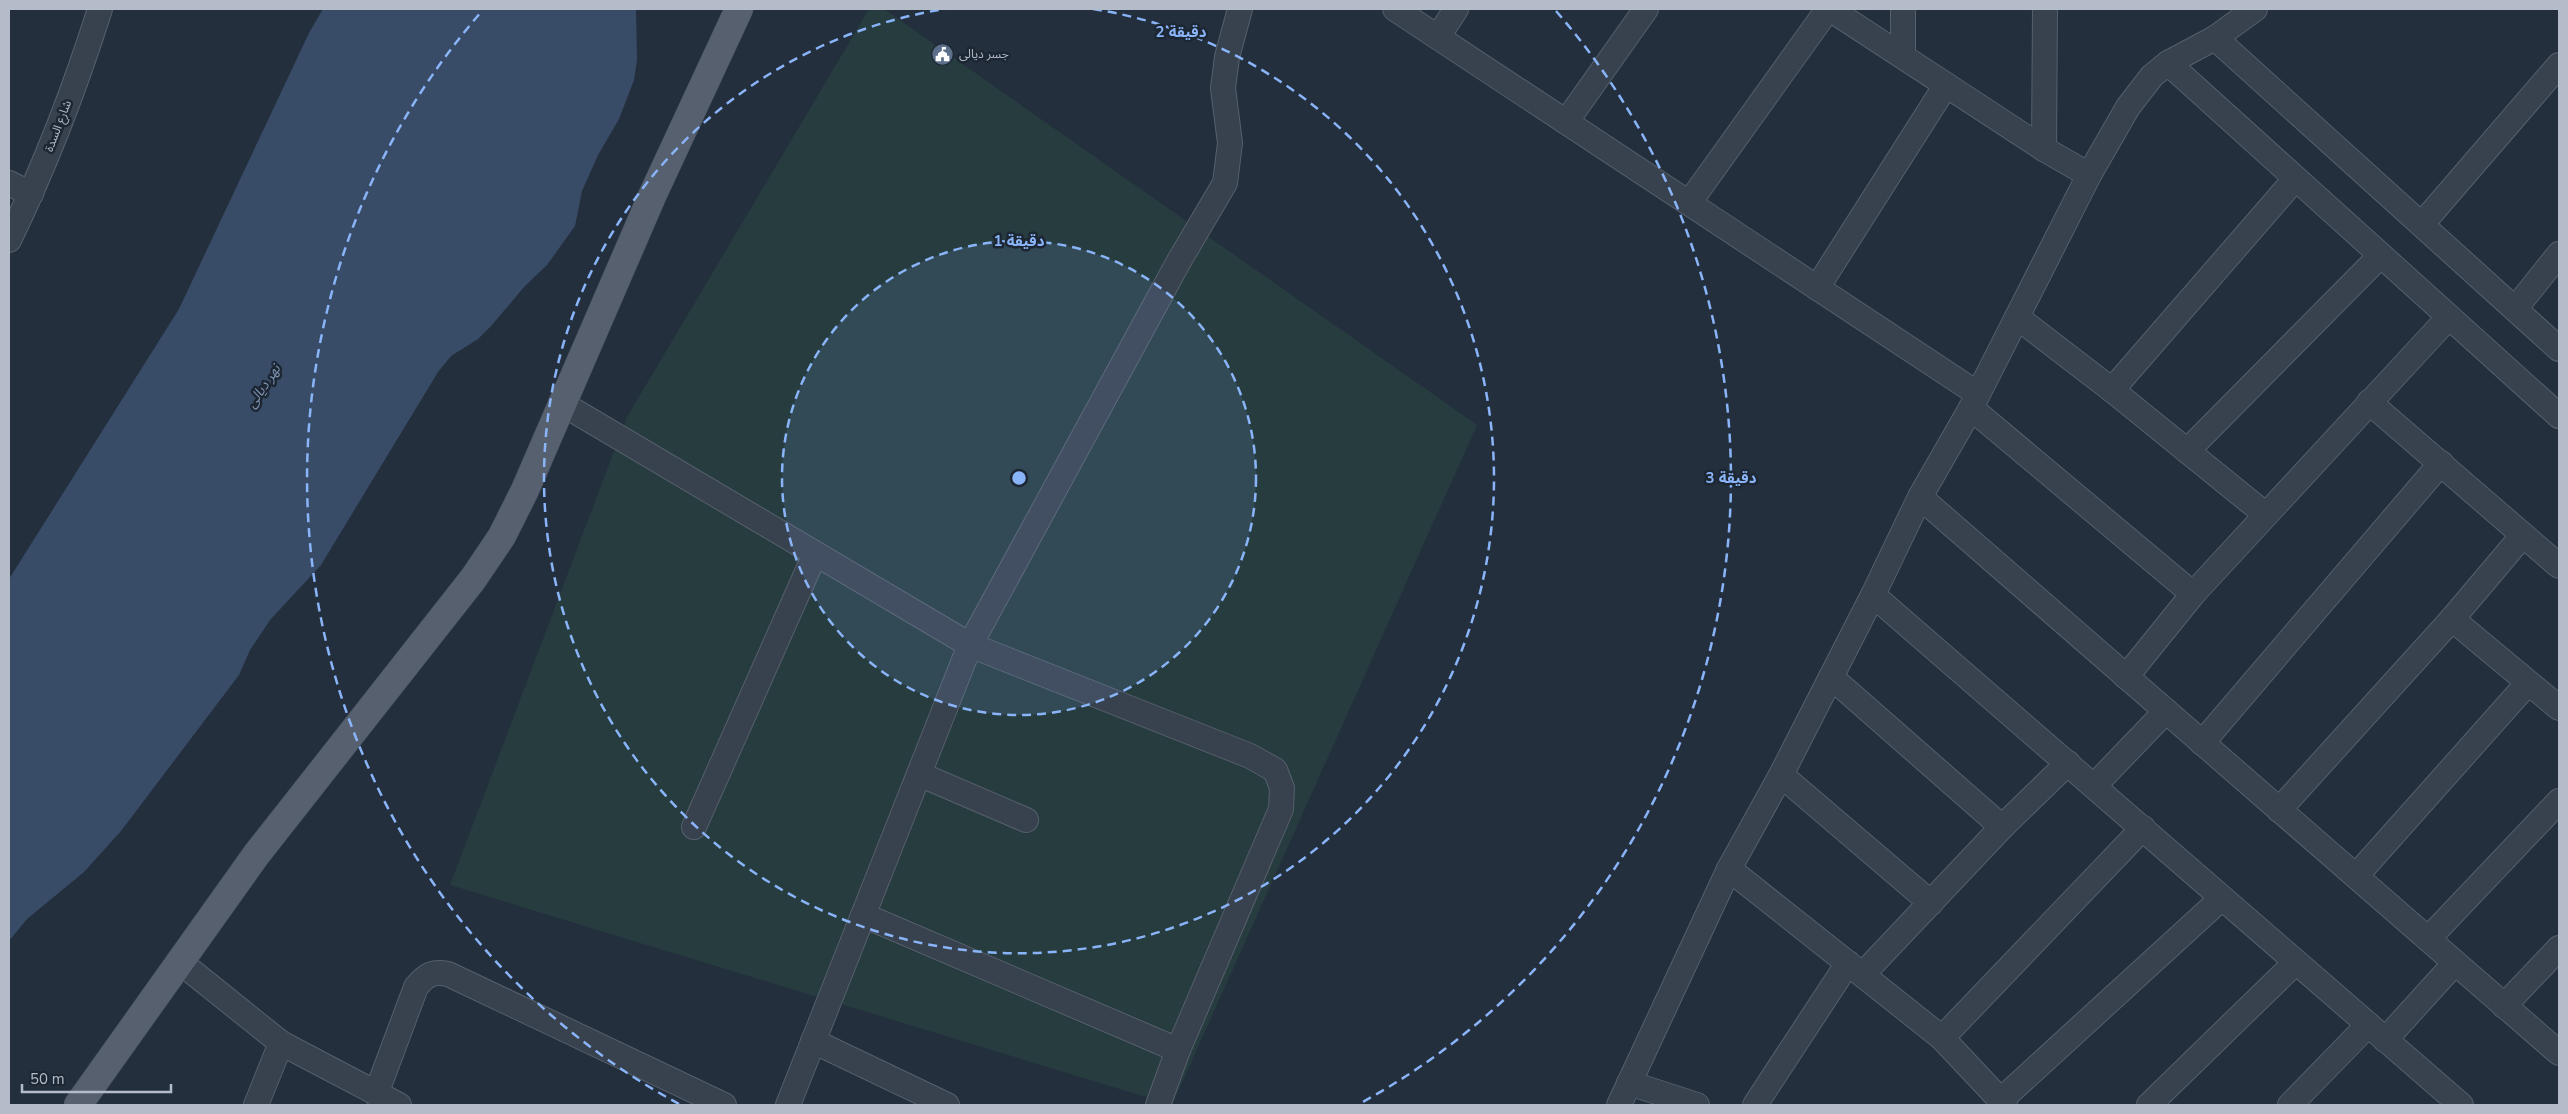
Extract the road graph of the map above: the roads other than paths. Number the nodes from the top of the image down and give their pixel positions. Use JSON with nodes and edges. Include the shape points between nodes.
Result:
{"nodes":[{"id":1,"x":100,"y":9,"type":"edge"},
{"id":2,"x":739,"y":9,"type":"edge"},
{"id":3,"x":1240,"y":9,"type":"edge"},
{"id":4,"x":1395,"y":9,"type":"edge"},
{"id":5,"x":1456,"y":9,"type":"edge"},
{"id":6,"x":1646,"y":9,"type":"edge"},
{"id":7,"x":1829,"y":9,"type":"edge"},
{"id":8,"x":1902,"y":9,"type":"edge"},
{"id":9,"x":2044,"y":9,"type":"edge"},
{"id":10,"x":2255,"y":9,"type":"edge"},
{"id":11,"x":1438,"y":37,"type":"junction"},
{"id":12,"x":2215,"y":38,"type":"junction"},
{"id":13,"x":1903,"y":56,"type":"junction"},
{"id":14,"x":2168,"y":63,"type":"junction"},
{"id":15,"x":2559,"y":66,"type":"edge"},
{"id":16,"x":1946,"y":85,"type":"junction"},
{"id":17,"x":1566,"y":122,"type":"junction"},
{"id":18,"x":2044,"y":149,"type":"junction"},
{"id":19,"x":2089,"y":175,"type":"junction"},
{"id":20,"x":2295,"y":179,"type":"junction"},
{"id":21,"x":9,"y":183,"type":"edge"},
{"id":22,"x":32,"y":194,"type":"junction"},
{"id":23,"x":1689,"y":203,"type":"junction"},
{"id":24,"x":2422,"y":224,"type":"junction"},
{"id":25,"x":9,"y":240,"type":"edge"},
{"id":26,"x":2559,"y":254,"type":"edge"},
{"id":27,"x":2380,"y":256,"type":"junction"},
{"id":28,"x":1817,"y":288,"type":"junction"},
{"id":29,"x":2515,"y":309,"type":"junction"},
{"id":30,"x":2017,"y":317,"type":"junction"},
{"id":31,"x":2449,"y":318,"type":"junction"},
{"id":32,"x":2559,"y":349,"type":"edge"},
{"id":33,"x":2112,"y":390,"type":"junction"},
{"id":34,"x":1974,"y":401,"type":"junction"},
{"id":35,"x":2369,"y":402,"type":"junction"},
{"id":36,"x":561,"y":403,"type":"junction"},
{"id":37,"x":2559,"y":416,"type":"edge"},
{"id":38,"x":2187,"y":451,"type":"junction"},
{"id":39,"x":2440,"y":463,"type":"junction"},
{"id":40,"x":1920,"y":497,"type":"junction"},
{"id":41,"x":2265,"y":514,"type":"junction"},
{"id":42,"x":2523,"y":535,"type":"junction"},
{"id":43,"x":815,"y":554,"type":"junction"},
{"id":44,"x":2559,"y":566,"type":"edge"},
{"id":45,"x":2193,"y":594,"type":"junction"},
{"id":46,"x":1873,"y":595,"type":"junction"},
{"id":47,"x":2452,"y":619,"type":"junction"},
{"id":48,"x":970,"y":645,"type":"junction"},
{"id":49,"x":1831,"y":677,"type":"junction"},
{"id":50,"x":2126,"y":677,"type":"junction"},
{"id":51,"x":2527,"y":684,"type":"junction"},
{"id":52,"x":2559,"y":708,"type":"edge"},
{"id":53,"x":2166,"y":711,"type":"junction"},
{"id":54,"x":2202,"y":742,"type":"junction"},
{"id":55,"x":2068,"y":763,"type":"junction"},
{"id":56,"x":919,"y":774,"type":"junction"},
{"id":57,"x":1780,"y":775,"type":"junction"},
{"id":58,"x":2094,"y":786,"type":"junction"},
{"id":59,"x":2559,"y":801,"type":"edge"},
{"id":60,"x":2279,"y":810,"type":"junction"},
{"id":61,"x":1026,"y":820,"type":"dead end"},
{"id":62,"x":694,"y":827,"type":"dead end"},
{"id":63,"x":2002,"y":827,"type":"junction"},
{"id":64,"x":2143,"y":828,"type":"junction"},
{"id":65,"x":1728,"y":869,"type":"junction"},
{"id":66,"x":2356,"y":876,"type":"junction"},
{"id":67,"x":2222,"y":898,"type":"junction"},
{"id":68,"x":1931,"y":903,"type":"junction"},
{"id":69,"x":863,"y":914,"type":"junction"},
{"id":70,"x":2428,"y":939,"type":"junction"},
{"id":71,"x":2559,"y":948,"type":"edge"},
{"id":72,"x":180,"y":962,"type":"junction"},
{"id":73,"x":2296,"y":962,"type":"junction"},
{"id":74,"x":2455,"y":963,"type":"junction"},
{"id":75,"x":1856,"y":969,"type":"junction"},
{"id":76,"x":2504,"y":1006,"type":"junction"},
{"id":77,"x":2368,"y":1024,"type":"junction"},
{"id":78,"x":1942,"y":1038,"type":"junction"},
{"id":79,"x":2385,"y":1040,"type":"junction"},
{"id":80,"x":813,"y":1042,"type":"junction"},
{"id":81,"x":281,"y":1043,"type":"junction"},
{"id":82,"x":1178,"y":1050,"type":"junction"},
{"id":83,"x":2559,"y":1054,"type":"edge"},
{"id":84,"x":1629,"y":1083,"type":"junction"},
{"id":85,"x":376,"y":1094,"type":"junction"},
{"id":86,"x":2447,"y":1101,"type":"edge"},
{"id":87,"x":2003,"y":1103,"type":"edge"},
{"id":88,"x":78,"y":1105,"type":"edge"},
{"id":89,"x":256,"y":1105,"type":"edge"},
{"id":90,"x":399,"y":1105,"type":"edge"},
{"id":91,"x":724,"y":1105,"type":"edge"},
{"id":92,"x":788,"y":1105,"type":"edge"},
{"id":93,"x":947,"y":1105,"type":"edge"},
{"id":94,"x":1158,"y":1105,"type":"edge"},
{"id":95,"x":1619,"y":1105,"type":"edge"},
{"id":96,"x":1697,"y":1105,"type":"edge"},
{"id":97,"x":1756,"y":1105,"type":"edge"},
{"id":98,"x":2149,"y":1105,"type":"edge"},
{"id":99,"x":2290,"y":1105,"type":"edge"}],
"edges":[{"from":1,"to":22,"type":"street","name":"شارع السدة"},
{"from":2,"to":36,"type":"main road","via":[[652,194]]},
{"from":3,"to":48,"type":"street","via":[[1227,57],[1223,88],[1230,143],[1224,183]]},
{"from":4,"to":11,"type":"street"},
{"from":5,"to":11,"type":"street"},
{"from":6,"to":17,"type":"street"},
{"from":7,"to":13,"type":"street"},
{"from":7,"to":23,"type":"street"},
{"from":8,"to":13,"type":"street"},
{"from":9,"to":18,"type":"street"},
{"from":10,"to":12,"type":"street"},
{"from":11,"to":17,"type":"street"},
{"from":12,"to":14,"type":"street"},
{"from":12,"to":24,"type":"street"},
{"from":13,"to":16,"type":"street"},
{"from":14,"to":19,"type":"street","via":[[2139,90]]},
{"from":14,"to":20,"type":"street"},
{"from":15,"to":24,"type":"street"},
{"from":16,"to":18,"type":"street"},
{"from":16,"to":28,"type":"street"},
{"from":17,"to":23,"type":"street"},
{"from":18,"to":19,"type":"street"},
{"from":19,"to":30,"type":"street"},
{"from":20,"to":27,"type":"street"},
{"from":20,"to":33,"type":"street"},
{"from":21,"to":22,"type":"street"},
{"from":22,"to":25,"type":"street","name":"شارع السدة"},
{"from":23,"to":28,"type":"street"},
{"from":24,"to":29,"type":"street"},
{"from":26,"to":29,"type":"street"},
{"from":27,"to":31,"type":"street"},
{"from":27,"to":38,"type":"street"},
{"from":28,"to":34,"type":"street"},
{"from":29,"to":32,"type":"street"},
{"from":30,"to":33,"type":"street"},
{"from":30,"to":34,"type":"street"},
{"from":31,"to":35,"type":"street"},
{"from":31,"to":37,"type":"street"},
{"from":33,"to":38,"type":"street"},
{"from":34,"to":40,"type":"street"},
{"from":34,"to":45,"type":"street"},
{"from":35,"to":39,"type":"street"},
{"from":35,"to":41,"type":"street"},
{"from":36,"to":43,"type":"street"},
{"from":36,"to":72,"type":"main road","via":[[514,513],[488,558],[256,856]]},
{"from":38,"to":41,"type":"street"},
{"from":39,"to":42,"type":"street"},
{"from":39,"to":54,"type":"street"},
{"from":40,"to":46,"type":"street"},
{"from":40,"to":50,"type":"street"},
{"from":41,"to":45,"type":"street"},
{"from":42,"to":44,"type":"street"},
{"from":42,"to":47,"type":"street"},
{"from":43,"to":48,"type":"street"},
{"from":43,"to":62,"type":"street"},
{"from":45,"to":50,"type":"street"},
{"from":46,"to":49,"type":"street"},
{"from":46,"to":55,"type":"street"},
{"from":47,"to":51,"type":"street"},
{"from":47,"to":60,"type":"street"},
{"from":48,"to":56,"type":"street"},
{"from":48,"to":82,"type":"street","via":[[1250,756],[1276,770],[1282,788],[1281,809]]},
{"from":49,"to":57,"type":"street"},
{"from":49,"to":63,"type":"street"},
{"from":50,"to":53,"type":"street"},
{"from":51,"to":52,"type":"street"},
{"from":51,"to":66,"type":"street"},
{"from":53,"to":54,"type":"street"},
{"from":53,"to":58,"type":"street"},
{"from":54,"to":60,"type":"street"},
{"from":55,"to":58,"type":"street"},
{"from":55,"to":63,"type":"street"},
{"from":56,"to":61,"type":"street"},
{"from":56,"to":69,"type":"street"},
{"from":57,"to":65,"type":"street"},
{"from":57,"to":68,"type":"street"},
{"from":58,"to":64,"type":"street"},
{"from":59,"to":70,"type":"street"},
{"from":60,"to":66,"type":"street"},
{"from":63,"to":68,"type":"street"},
{"from":64,"to":67,"type":"street"},
{"from":64,"to":78,"type":"street"},
{"from":65,"to":75,"type":"street"},
{"from":65,"to":84,"type":"street"},
{"from":66,"to":70,"type":"street"},
{"from":67,"to":73,"type":"street"},
{"from":67,"to":87,"type":"street"},
{"from":68,"to":75,"type":"street"},
{"from":69,"to":80,"type":"street"},
{"from":69,"to":82,"type":"street"},
{"from":70,"to":74,"type":"street"},
{"from":71,"to":76,"type":"street"},
{"from":72,"to":81,"type":"street"},
{"from":72,"to":88,"type":"main road"},
{"from":73,"to":77,"type":"street"},
{"from":73,"to":98,"type":"street"},
{"from":74,"to":76,"type":"street"},
{"from":74,"to":79,"type":"street"},
{"from":75,"to":78,"type":"street"},
{"from":75,"to":97,"type":"street"},
{"from":76,"to":83,"type":"street"},
{"from":77,"to":79,"type":"street"},
{"from":77,"to":99,"type":"street"},
{"from":78,"to":87,"type":"street"},
{"from":79,"to":86,"type":"street"},
{"from":80,"to":92,"type":"street"},
{"from":80,"to":93,"type":"street"},
{"from":81,"to":85,"type":"street"},
{"from":81,"to":89,"type":"street"},
{"from":82,"to":94,"type":"street"},
{"from":84,"to":95,"type":"street"},
{"from":84,"to":96,"type":"street"},
{"from":85,"to":90,"type":"street"},
{"from":85,"to":91,"type":"street","via":[[416,987],[425,976],[436,972],[448,974]]}]}
